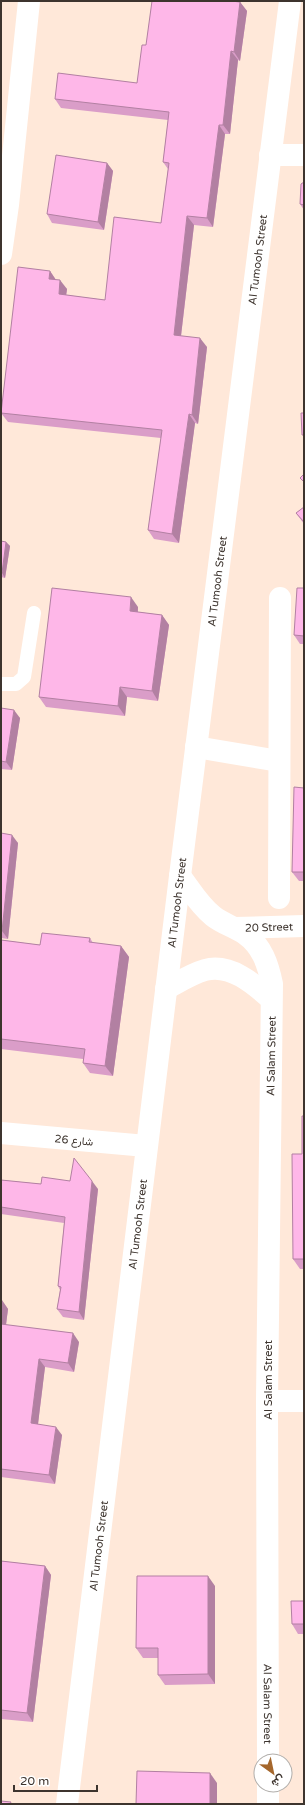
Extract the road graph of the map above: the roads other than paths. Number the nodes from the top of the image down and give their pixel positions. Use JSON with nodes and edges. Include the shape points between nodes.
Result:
{"nodes":[{"id":1,"x":29,"y":1,"type":"edge"},
{"id":2,"x":290,"y":1,"type":"edge"},
{"id":3,"x":270,"y":155,"type":"junction"},
{"id":4,"x":304,"y":155,"type":"edge"},
{"id":5,"x":1,"y":254,"type":"edge"},
{"id":6,"x":280,"y":598,"type":"dead end"},
{"id":7,"x":34,"y":613,"type":"dead end"},
{"id":8,"x":1,"y":684,"type":"edge"},
{"id":9,"x":196,"y":747,"type":"junction"},
{"id":10,"x":280,"y":761,"type":"junction"},
{"id":11,"x":180,"y":876,"type":"junction"},
{"id":12,"x":279,"y":898,"type":"dead end"},
{"id":13,"x":304,"y":926,"type":"edge"},
{"id":14,"x":235,"y":928,"type":"junction"},
{"id":15,"x":166,"y":989,"type":"junction"},
{"id":16,"x":272,"y":999,"type":"junction"},
{"id":17,"x":1,"y":1133,"type":"edge"},
{"id":18,"x":146,"y":1146,"type":"junction"},
{"id":19,"x":267,"y":1401,"type":"junction"},
{"id":20,"x":304,"y":1401,"type":"edge"},
{"id":21,"x":268,"y":1753,"type":"edge"},
{"id":22,"x":268,"y":1793,"type":"edge"},
{"id":23,"x":67,"y":1804,"type":"edge"},
{"id":24,"x":268,"y":1804,"type":"edge"}],
"edges":[{"from":1,"to":5,"type":"street"},
{"from":2,"to":3,"type":"street","name":"Al Tumooh Street"},
{"from":3,"to":4,"type":"street"},
{"from":3,"to":9,"type":"street","name":"Al Tumooh Street"},
{"from":6,"to":10,"type":"street"},
{"from":7,"to":8,"type":"lane","via":[[24,677],[16,684]]},
{"from":9,"to":10,"type":"street"},
{"from":9,"to":11,"type":"street","name":"Al Tumooh Street"},
{"from":10,"to":12,"type":"street"},
{"from":11,"to":14,"type":"street","name":"Al Salam Street","via":[[200,904],[213,916]]},
{"from":11,"to":15,"type":"street","name":"Al Tumooh Street"},
{"from":13,"to":14,"type":"street","name":"20 Street"},
{"from":14,"to":16,"type":"street","name":"Al Salam Street","via":[[245,934],[264,954],[272,984]]},
{"from":15,"to":16,"type":"street","via":[[201,972],[218,969],[233,972]]},
{"from":15,"to":18,"type":"street","name":"Al Tumooh Street"},
{"from":16,"to":19,"type":"street","name":"Al Salam Street"},
{"from":17,"to":18,"type":"street","name":"شارع 26"},
{"from":18,"to":23,"type":"street","name":"Al Tumooh Street"},
{"from":19,"to":20,"type":"street"},
{"from":19,"to":21,"type":"street","name":"Al Salam Street"},
{"from":22,"to":24,"type":"street"}]}
